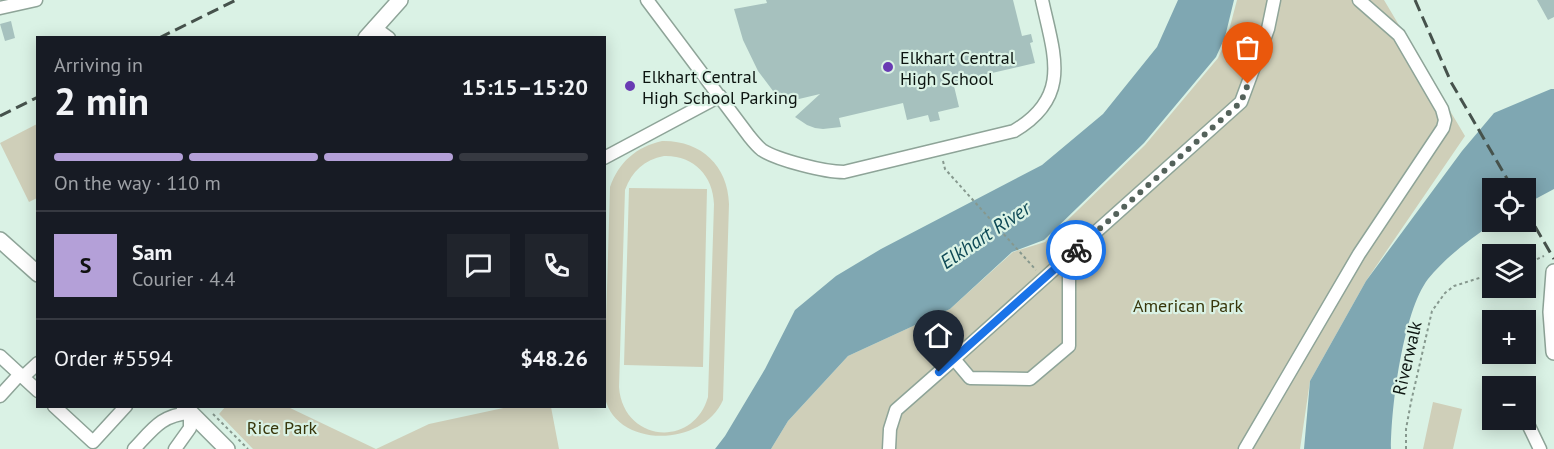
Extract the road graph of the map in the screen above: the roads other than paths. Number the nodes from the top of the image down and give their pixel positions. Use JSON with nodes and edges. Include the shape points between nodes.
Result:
{"nodes":[{"id":1,"x":36,"y":0,"type":"edge"},
{"id":2,"x":400,"y":0,"type":"edge"},
{"id":3,"x":647,"y":0,"type":"edge"},
{"id":4,"x":1042,"y":0,"type":"edge"},
{"id":5,"x":1274,"y":0,"type":"edge"},
{"id":6,"x":1359,"y":0,"type":"edge"},
{"id":7,"x":14,"y":2,"type":"edge"},
{"id":8,"x":0,"y":8,"type":"edge"},
{"id":9,"x":370,"y":32,"type":"edge"},
{"id":10,"x":720,"y":96,"type":"junction"},
{"id":11,"x":606,"y":157,"type":"edge"},
{"id":12,"x":0,"y":240,"type":"edge"},
{"id":13,"x":1063,"y":262,"type":"junction"},
{"id":14,"x":36,"y":272,"type":"edge"},
{"id":15,"x":1554,"y":272,"type":"edge"},
{"id":16,"x":1554,"y":352,"type":"edge"},
{"id":17,"x":0,"y":356,"type":"edge"},
{"id":18,"x":954,"y":359,"type":"junction"},
{"id":19,"x":36,"y":364,"type":"edge"},
{"id":20,"x":21,"y":375,"type":"junction"},
{"id":21,"x":36,"y":389,"type":"edge"},
{"id":22,"x":0,"y":396,"type":"edge"},
{"id":23,"x":56,"y":408,"type":"edge"},
{"id":24,"x":124,"y":408,"type":"edge"},
{"id":25,"x":190,"y":409,"type":"edge"},
{"id":26,"x":1531,"y":430,"type":"edge"},
{"id":27,"x":134,"y":449,"type":"edge"},
{"id":28,"x":175,"y":449,"type":"edge"},
{"id":29,"x":227,"y":449,"type":"edge"},
{"id":30,"x":889,"y":449,"type":"edge"},
{"id":31,"x":1245,"y":449,"type":"edge"},
{"id":32,"x":1540,"y":449,"type":"edge"}],
"edges":[{"from":1,"to":7,"type":"street"},
{"from":2,"to":9,"type":"main road"},
{"from":3,"to":10,"type":"street"},
{"from":4,"to":10,"type":"street","via":[[1056,67],[1054,84],[1028,123],[1014,131],[844,172],[823,170],[760,149]]},
{"from":5,"to":13,"type":"street","via":[[1268,29],[1241,102]]},
{"from":6,"to":31,"type":"street","via":[[1399,35],[1442,109],[1443,128],[1359,254]]},
{"from":7,"to":8,"type":"street"},
{"from":10,"to":11,"type":"street"},
{"from":12,"to":14,"type":"main road"},
{"from":13,"to":18,"type":"street"},
{"from":13,"to":18,"type":"street","via":[[1069,272],[1069,346],[1030,379],[970,378]]},
{"from":15,"to":16,"type":"main road"},
{"from":17,"to":20,"type":"street"},
{"from":18,"to":30,"type":"street","via":[[896,410]]},
{"from":19,"to":20,"type":"street"},
{"from":20,"to":21,"type":"street"},
{"from":20,"to":22,"type":"street"},
{"from":23,"to":24,"type":"street","via":[[93,442]]},
{"from":25,"to":27,"type":"street","via":[[166,418]]},
{"from":25,"to":28,"type":"street","via":[[190,428]]},
{"from":25,"to":29,"type":"main road"},
{"from":26,"to":32,"type":"street"}]}
